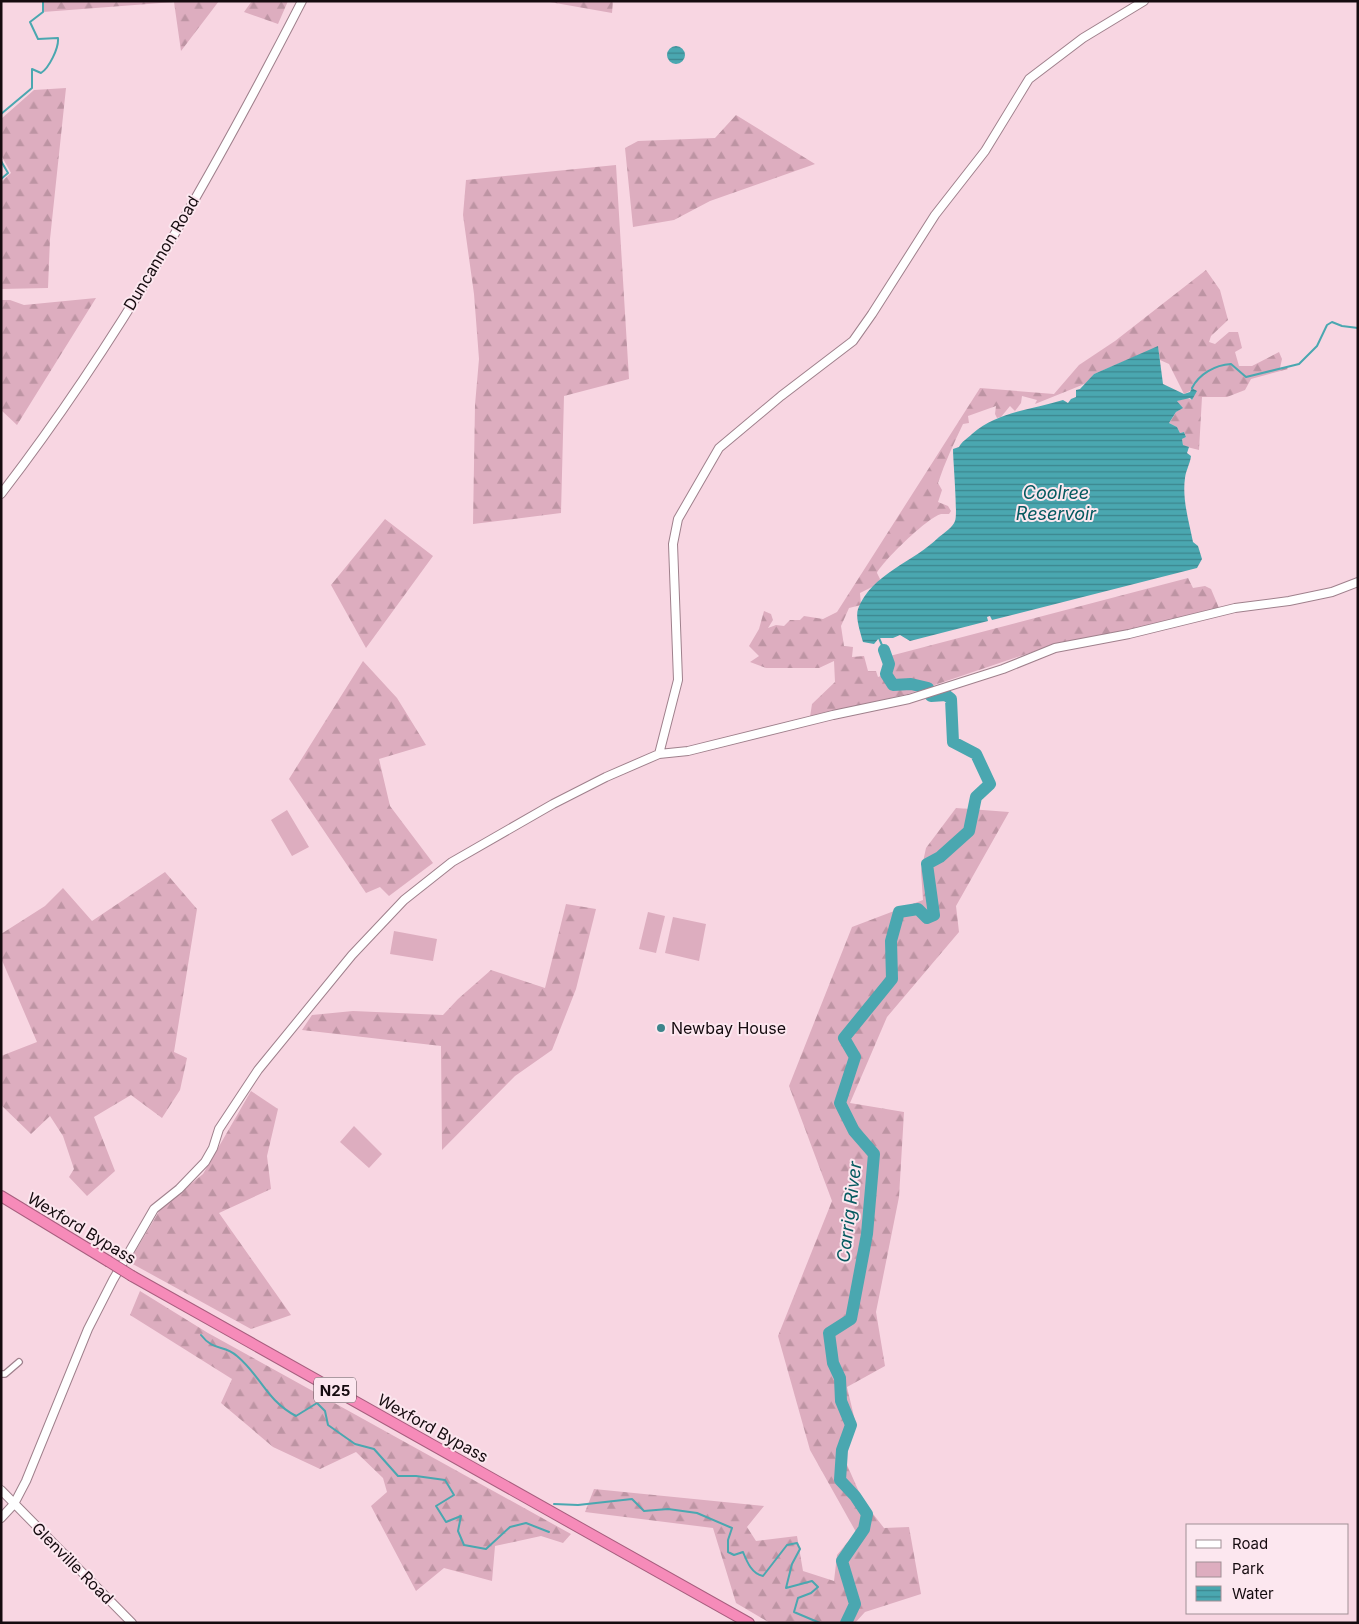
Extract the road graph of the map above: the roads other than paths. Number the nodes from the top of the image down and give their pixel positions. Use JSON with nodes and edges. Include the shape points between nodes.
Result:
{"nodes":[{"id":1,"x":302,"y":1,"type":"edge"},
{"id":2,"x":1144,"y":1,"type":"edge"},
{"id":3,"x":1,"y":494,"type":"edge"},
{"id":4,"x":1358,"y":582,"type":"edge"},
{"id":5,"x":659,"y":754,"type":"junction"},
{"id":6,"x":1,"y":1196,"type":"edge"},
{"id":7,"x":20,"y":1362,"type":"dead end"},
{"id":8,"x":1,"y":1374,"type":"edge"},
{"id":9,"x":1,"y":1490,"type":"edge"},
{"id":10,"x":14,"y":1504,"type":"junction"},
{"id":11,"x":1,"y":1518,"type":"edge"},
{"id":12,"x":132,"y":1623,"type":"edge"},
{"id":13,"x":749,"y":1623,"type":"edge"}],
"edges":[{"from":1,"to":3,"type":"street","name":"Duncannon Road","via":[[226,145],[165,249],[93,364]]},
{"from":2,"to":5,"type":"street","via":[[1084,38],[1029,79],[985,151],[935,215],[853,341],[719,448],[678,519],[674,567],[678,680]]},
{"from":4,"to":5,"type":"street","via":[[1306,598],[1235,608],[1055,648],[1003,669],[909,699],[688,751]]},
{"from":5,"to":10,"type":"street","via":[[553,804],[452,862],[404,900],[346,962],[258,1070],[219,1129],[205,1162],[154,1209],[147,1220],[88,1329]]},
{"from":6,"to":13,"type":"highway","name":"Wexford Bypass","number":"N25","bridge":true,"via":[[132,1276]]},
{"from":7,"to":8,"type":"street"},
{"from":9,"to":10,"type":"street","name":"Glenville Road"},
{"from":10,"to":11,"type":"street"},
{"from":10,"to":12,"type":"street","name":"Glenville Road"}]}
